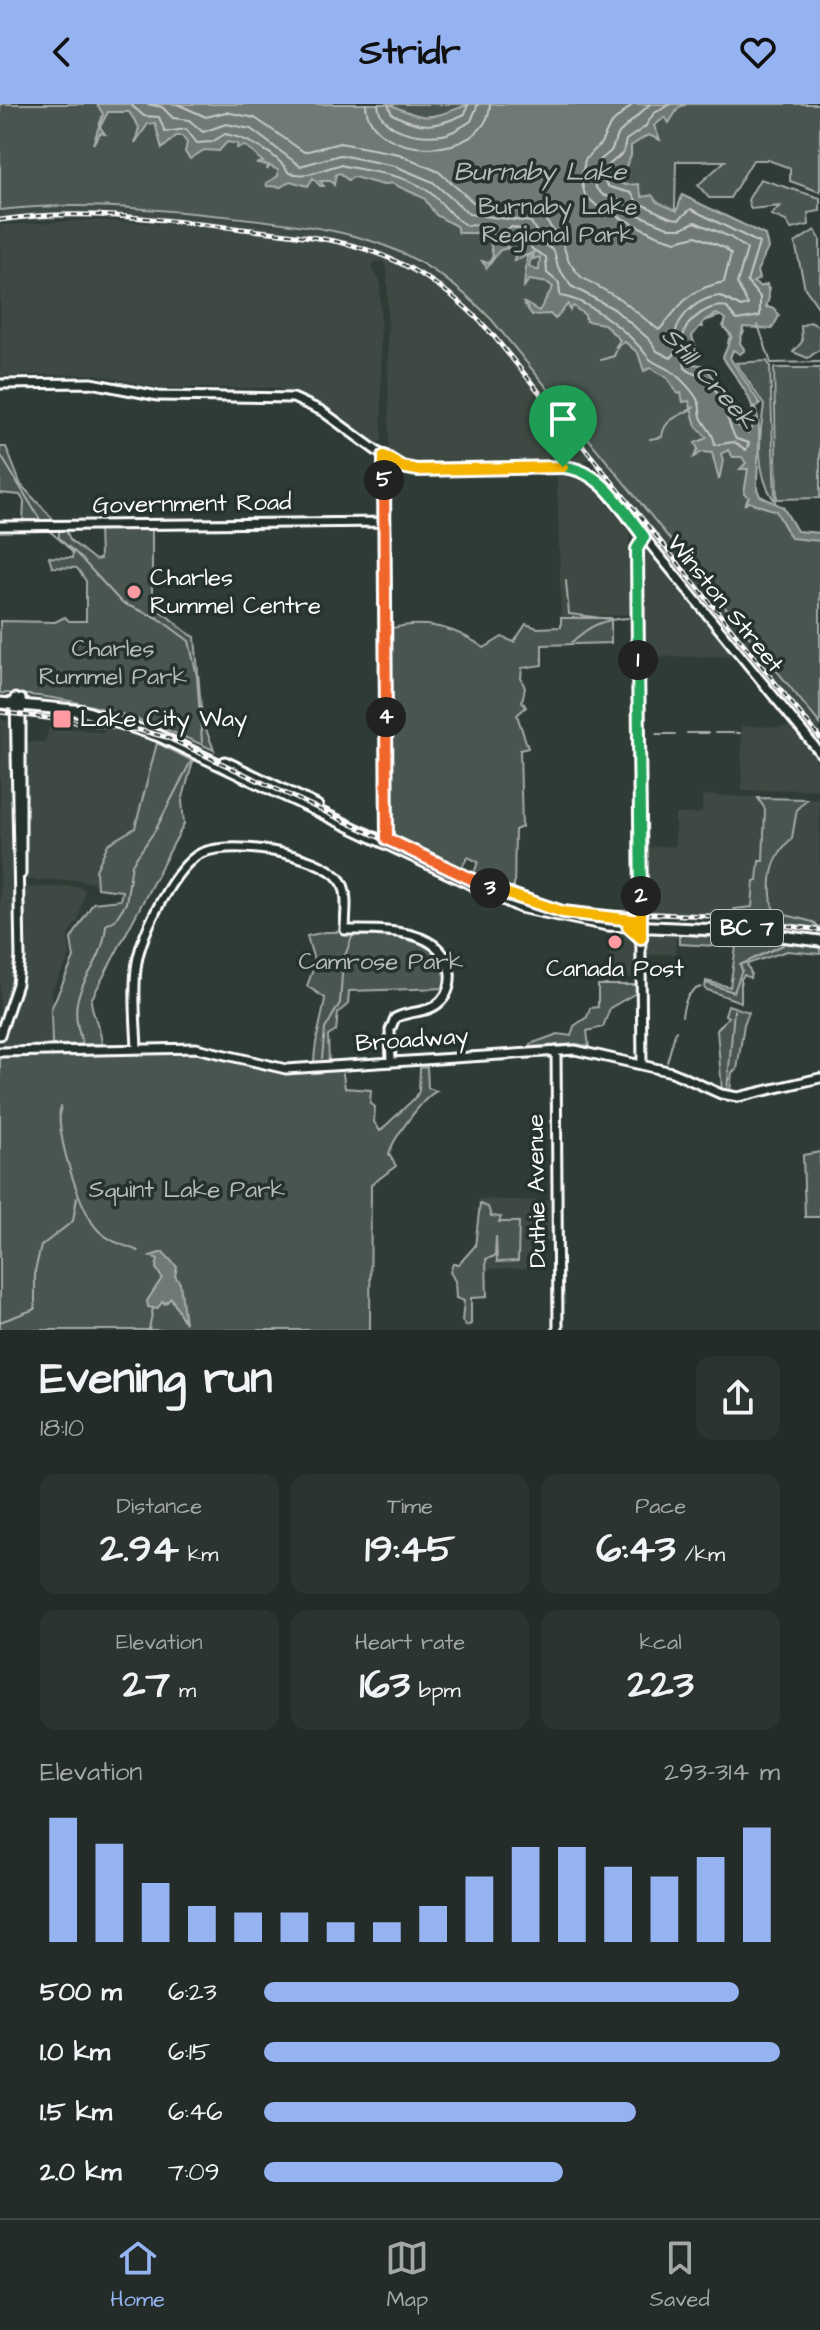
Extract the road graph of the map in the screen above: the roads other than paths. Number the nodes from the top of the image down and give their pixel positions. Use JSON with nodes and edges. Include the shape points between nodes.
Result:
{"nodes":[{"id":1,"x":0,"y":384,"type":"edge"},
{"id":2,"x":384,"y":456,"type":"junction"},
{"id":3,"x":385,"y":522,"type":"junction"},
{"id":4,"x":0,"y":526,"type":"edge"},
{"id":5,"x":644,"y":537,"type":"junction"},
{"id":6,"x":0,"y":703,"type":"edge"},
{"id":7,"x":17,"y":703,"type":"junction"},
{"id":8,"x":820,"y":753,"type":"edge"},
{"id":9,"x":387,"y":839,"type":"junction"},
{"id":10,"x":641,"y":924,"type":"junction"},
{"id":11,"x":628,"y":926,"type":"junction"},
{"id":12,"x":641,"y":938,"type":"junction"},
{"id":13,"x":820,"y":939,"type":"edge"},
{"id":14,"x":0,"y":1035,"type":"edge"},
{"id":15,"x":137,"y":1049,"type":"junction"},
{"id":16,"x":1,"y":1050,"type":"edge"},
{"id":17,"x":556,"y":1051,"type":"junction"},
{"id":18,"x":391,"y":1062,"type":"junction"},
{"id":19,"x":642,"y":1064,"type":"junction"},
{"id":20,"x":820,"y":1078,"type":"edge"},
{"id":21,"x":558,"y":1330,"type":"edge"}],
"edges":[{"from":1,"to":2,"type":"street","name":"Winston Street","via":[[91,383],[158,396],[284,396],[322,411]]},
{"from":2,"to":3,"type":"street"},
{"from":2,"to":5,"type":"street","name":"Winston Street","via":[[417,470],[575,469],[599,481]]},
{"from":3,"to":4,"type":"street","name":"Government Road"},
{"from":3,"to":9,"type":"street"},
{"from":5,"to":8,"type":"street","name":"Winston Street"},
{"from":5,"to":10,"type":"street","via":[[637,549]]},
{"from":6,"to":7,"type":"main road","number":"BC 7"},
{"from":7,"to":9,"type":"main road","number":"BC 7","via":[[73,705],[157,729]]},
{"from":7,"to":11,"type":"main road","number":"BC 7","via":[[84,711],[159,736],[520,907]]},
{"from":7,"to":14,"type":"street","via":[[19,948],[17,984]]},
{"from":9,"to":10,"type":"main road","number":"BC 7","via":[[523,901]]},
{"from":10,"to":11,"type":"main road","number":"BC 7"},
{"from":10,"to":12,"type":"street"},
{"from":10,"to":13,"type":"main road","number":"BC 7"},
{"from":11,"to":12,"type":"main road"},
{"from":12,"to":19,"type":"street"},
{"from":15,"to":16,"type":"street","name":"Broadway"},
{"from":15,"to":18,"type":"street","name":"Broadway","via":[[209,1050],[281,1069]]},
{"from":15,"to":18,"type":"street","via":[[138,958],[167,891],[199,854],[271,849],[333,874],[344,888],[345,930],[409,934],[447,961],[448,991],[439,1003],[395,1018]]},
{"from":17,"to":18,"type":"street","name":"Broadway"},
{"from":17,"to":19,"type":"street","name":"Broadway","via":[[584,1051]]},
{"from":17,"to":21,"type":"street","name":"Duthie Avenue"},
{"from":19,"to":20,"type":"street","name":"Broadway","via":[[738,1097]]}]}
